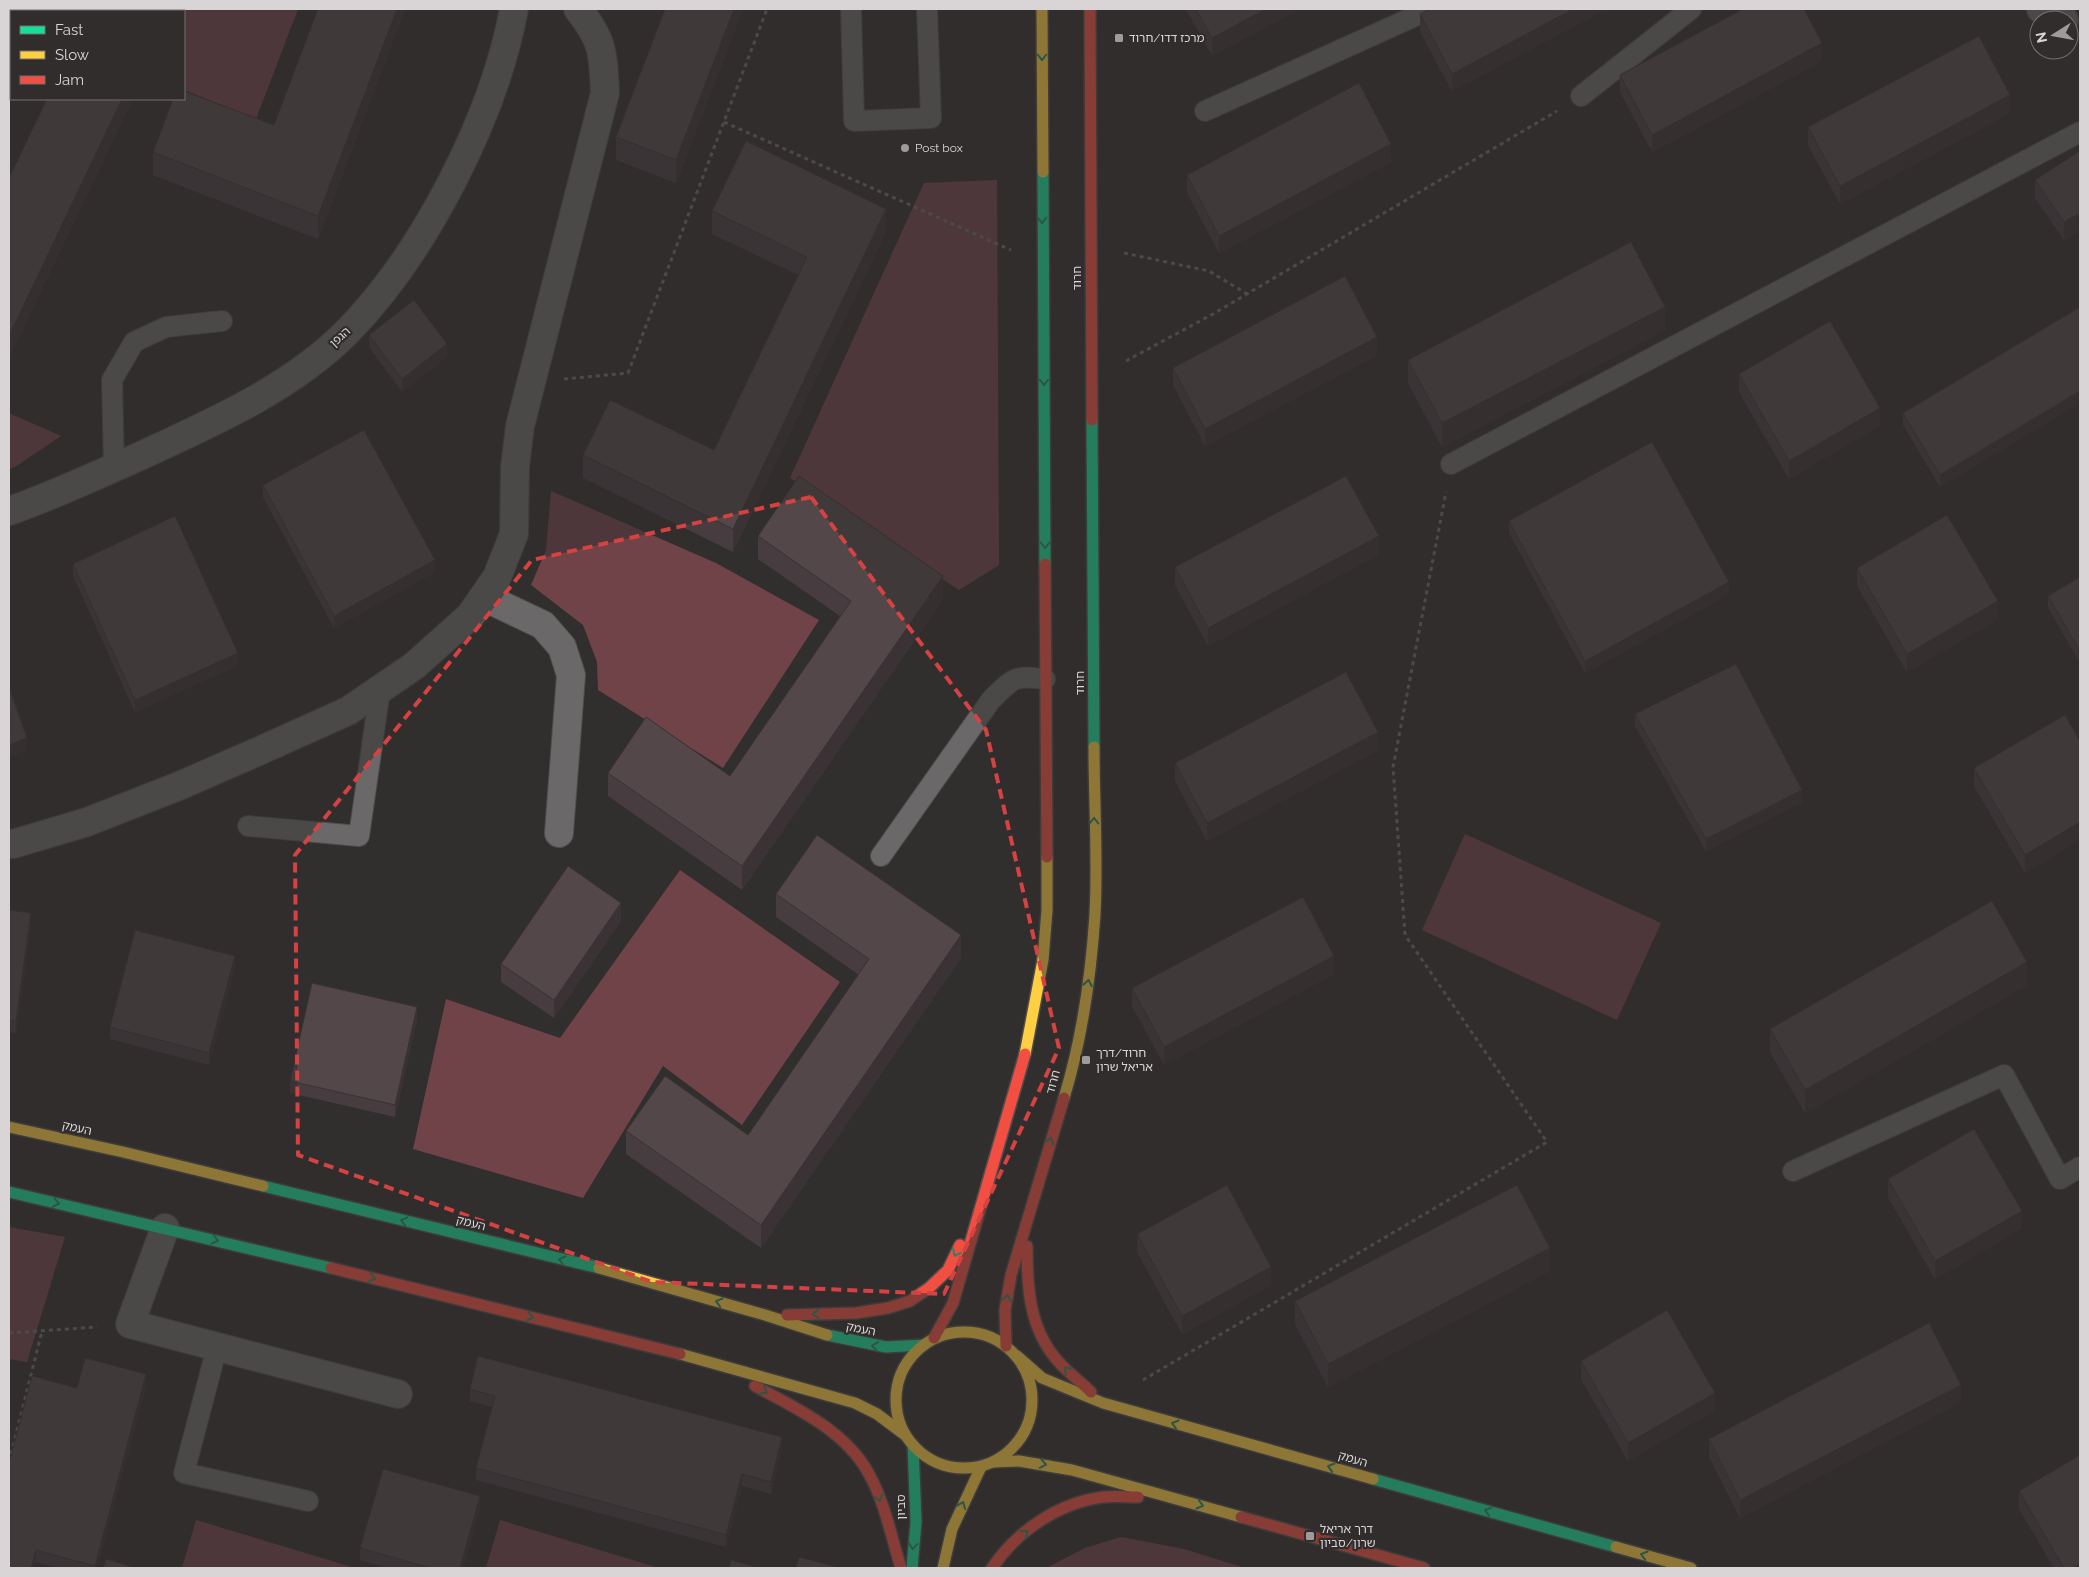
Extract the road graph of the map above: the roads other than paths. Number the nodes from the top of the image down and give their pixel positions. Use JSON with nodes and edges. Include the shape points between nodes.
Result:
{"nodes":[{"id":1,"x":514,"y":9,"type":"edge"},
{"id":2,"x":578,"y":9,"type":"edge"},
{"id":3,"x":851,"y":9,"type":"edge"},
{"id":4,"x":927,"y":9,"type":"edge"},
{"id":5,"x":1042,"y":9,"type":"edge"},
{"id":6,"x":1090,"y":9,"type":"edge"},
{"id":7,"x":1431,"y":9,"type":"edge"},
{"id":8,"x":1691,"y":9,"type":"edge"},
{"id":9,"x":1581,"y":96,"type":"road end"},
{"id":10,"x":1205,"y":112,"type":"dead end"},
{"id":11,"x":2080,"y":132,"type":"edge"},
{"id":12,"x":222,"y":320,"type":"dead end"},
{"id":13,"x":1451,"y":464,"type":"road end"},
{"id":14,"x":114,"y":468,"type":"junction"},
{"id":15,"x":9,"y":511,"type":"edge"},
{"id":16,"x":484,"y":596,"type":"junction"},
{"id":17,"x":1045,"y":679,"type":"junction"},
{"id":18,"x":380,"y":690,"type":"junction"},
{"id":19,"x":248,"y":826,"type":"dead end"},
{"id":20,"x":559,"y":833,"type":"dead end"},
{"id":21,"x":13,"y":844,"type":"dead end"},
{"id":22,"x":882,"y":856,"type":"dead end"},
{"id":23,"x":9,"y":1128,"type":"edge"},
{"id":24,"x":2080,"y":1168,"type":"edge"},
{"id":25,"x":1793,"y":1171,"type":"dead end"},
{"id":26,"x":9,"y":1192,"type":"edge"},
{"id":27,"x":984,"y":1194,"type":"junction"},
{"id":28,"x":1028,"y":1217,"type":"junction"},
{"id":29,"x":165,"y":1228,"type":"junction"},
{"id":30,"x":765,"y":1315,"type":"junction"},
{"id":31,"x":934,"y":1338,"type":"junction"},
{"id":32,"x":924,"y":1345,"type":"junction"},
{"id":33,"x":1006,"y":1346,"type":"junction"},
{"id":34,"x":218,"y":1347,"type":"junction"},
{"id":35,"x":1017,"y":1356,"type":"junction"},
{"id":36,"x":705,"y":1360,"type":"junction"},
{"id":37,"x":398,"y":1394,"type":"dead end"},
{"id":38,"x":1103,"y":1403,"type":"junction"},
{"id":39,"x":909,"y":1440,"type":"junction"},
{"id":40,"x":994,"y":1462,"type":"junction"},
{"id":41,"x":981,"y":1467,"type":"junction"},
{"id":42,"x":1171,"y":1497,"type":"junction"},
{"id":43,"x":308,"y":1501,"type":"dead end"},
{"id":44,"x":901,"y":1568,"type":"edge"},
{"id":45,"x":912,"y":1568,"type":"edge"},
{"id":46,"x":943,"y":1568,"type":"edge"},
{"id":47,"x":992,"y":1568,"type":"edge"},
{"id":48,"x":1424,"y":1568,"type":"edge"},
{"id":49,"x":1691,"y":1568,"type":"edge"}],
"edges":[{"from":1,"to":14,"type":"street","name":"הגפן","via":[[485,110],[452,181],[402,266],[347,331],[296,374],[272,389],[215,422]]},
{"from":2,"to":16,"type":"street","via":[[593,28],[603,51],[605,93],[520,426],[515,467],[514,534],[496,578]]},
{"from":3,"to":4,"type":"lane","via":[[854,121],[931,118]]},
{"from":5,"to":17,"type":"main road","one_way":true},
{"from":28,"to":6,"type":"main road","name":"חרוד","one_way":true,"via":[[1068,1084],[1091,966],[1095,912]]},
{"from":7,"to":10,"type":"lane"},
{"from":8,"to":9,"type":"lane"},
{"from":11,"to":13,"type":"lane"},
{"from":12,"to":14,"type":"lane","via":[[166,327],[134,342],[112,380]]},
{"from":14,"to":15,"type":"street","name":"הגפן"},
{"from":16,"to":18,"type":"street","via":[[470,616],[414,666]]},
{"from":16,"to":20,"type":"street","via":[[543,625],[562,648],[571,675]]},
{"from":17,"to":22,"type":"lane","via":[[1023,676],[1008,683],[991,700]]},
{"from":17,"to":27,"type":"main road","via":[[1047,910],[1043,960],[1021,1071]]},
{"from":18,"to":19,"type":"lane","via":[[359,836]]},
{"from":18,"to":21,"type":"street","via":[[348,711],[179,786],[87,822]]},
{"from":30,"to":23,"type":"main road","name":"העמק","one_way":true,"via":[[598,1268],[123,1152]]},
{"from":24,"to":25,"type":"lane","via":[[2060,1179],[2004,1075]]},
{"from":26,"to":29,"type":"main road","one_way":true},
{"from":27,"to":30,"type":"main road","one_way":true,"via":[[948,1270],[910,1301],[856,1313]]},
{"from":27,"to":31,"type":"main road","via":[[953,1303]]},
{"from":33,"to":28,"type":"main road","name":"חרוד","one_way":true,"via":[[1005,1310],[1011,1275]]},
{"from":38,"to":28,"type":"main road","one_way":true,"via":[[1056,1359],[1040,1336],[1027,1274]]},
{"from":29,"to":34,"type":"street","via":[[130,1324]]},
{"from":29,"to":36,"type":"main road","one_way":true},
{"from":32,"to":30,"type":"main road","name":"העמק","one_way":true,"via":[[886,1347],[861,1343]]},
{"from":31,"to":32,"type":"main road"},
{"from":31,"to":33,"type":"main road","via":[[971,1332],[990,1336]]},
{"from":32,"to":39,"type":"main road","via":[[910,1359],[900,1377],[896,1396],[898,1417]]},
{"from":33,"to":35,"type":"main road"},
{"from":34,"to":37,"type":"street"},
{"from":34,"to":43,"type":"lane","via":[[184,1473]]},
{"from":35,"to":38,"type":"main road","name":"העמק","via":[[1042,1378]]},
{"from":35,"to":40,"type":"main road","via":[[1027,1374],[1032,1394],[1031,1415],[1024,1434],[1012,1450]]},
{"from":36,"to":39,"type":"main road","via":[[854,1403],[877,1414]]},
{"from":36,"to":44,"type":"main road","one_way":true,"via":[[808,1414],[862,1462],[877,1492]]},
{"from":49,"to":38,"type":"main road","name":"העמק","one_way":true},
{"from":39,"to":41,"type":"main road","via":[[927,1458],[944,1466],[962,1469]]},
{"from":39,"to":45,"type":"main road","name":"סביון","one_way":true,"via":[[916,1522]]},
{"from":40,"to":41,"type":"main road"},
{"from":40,"to":42,"type":"main road","one_way":true,"via":[[1019,1461],[1064,1468]]},
{"from":46,"to":41,"type":"main road","one_way":true,"via":[[953,1528]]},
{"from":47,"to":42,"type":"main road","one_way":true,"via":[[1017,1539],[1046,1517],[1071,1504],[1103,1497]]},
{"from":42,"to":48,"type":"main road","one_way":true}]}
